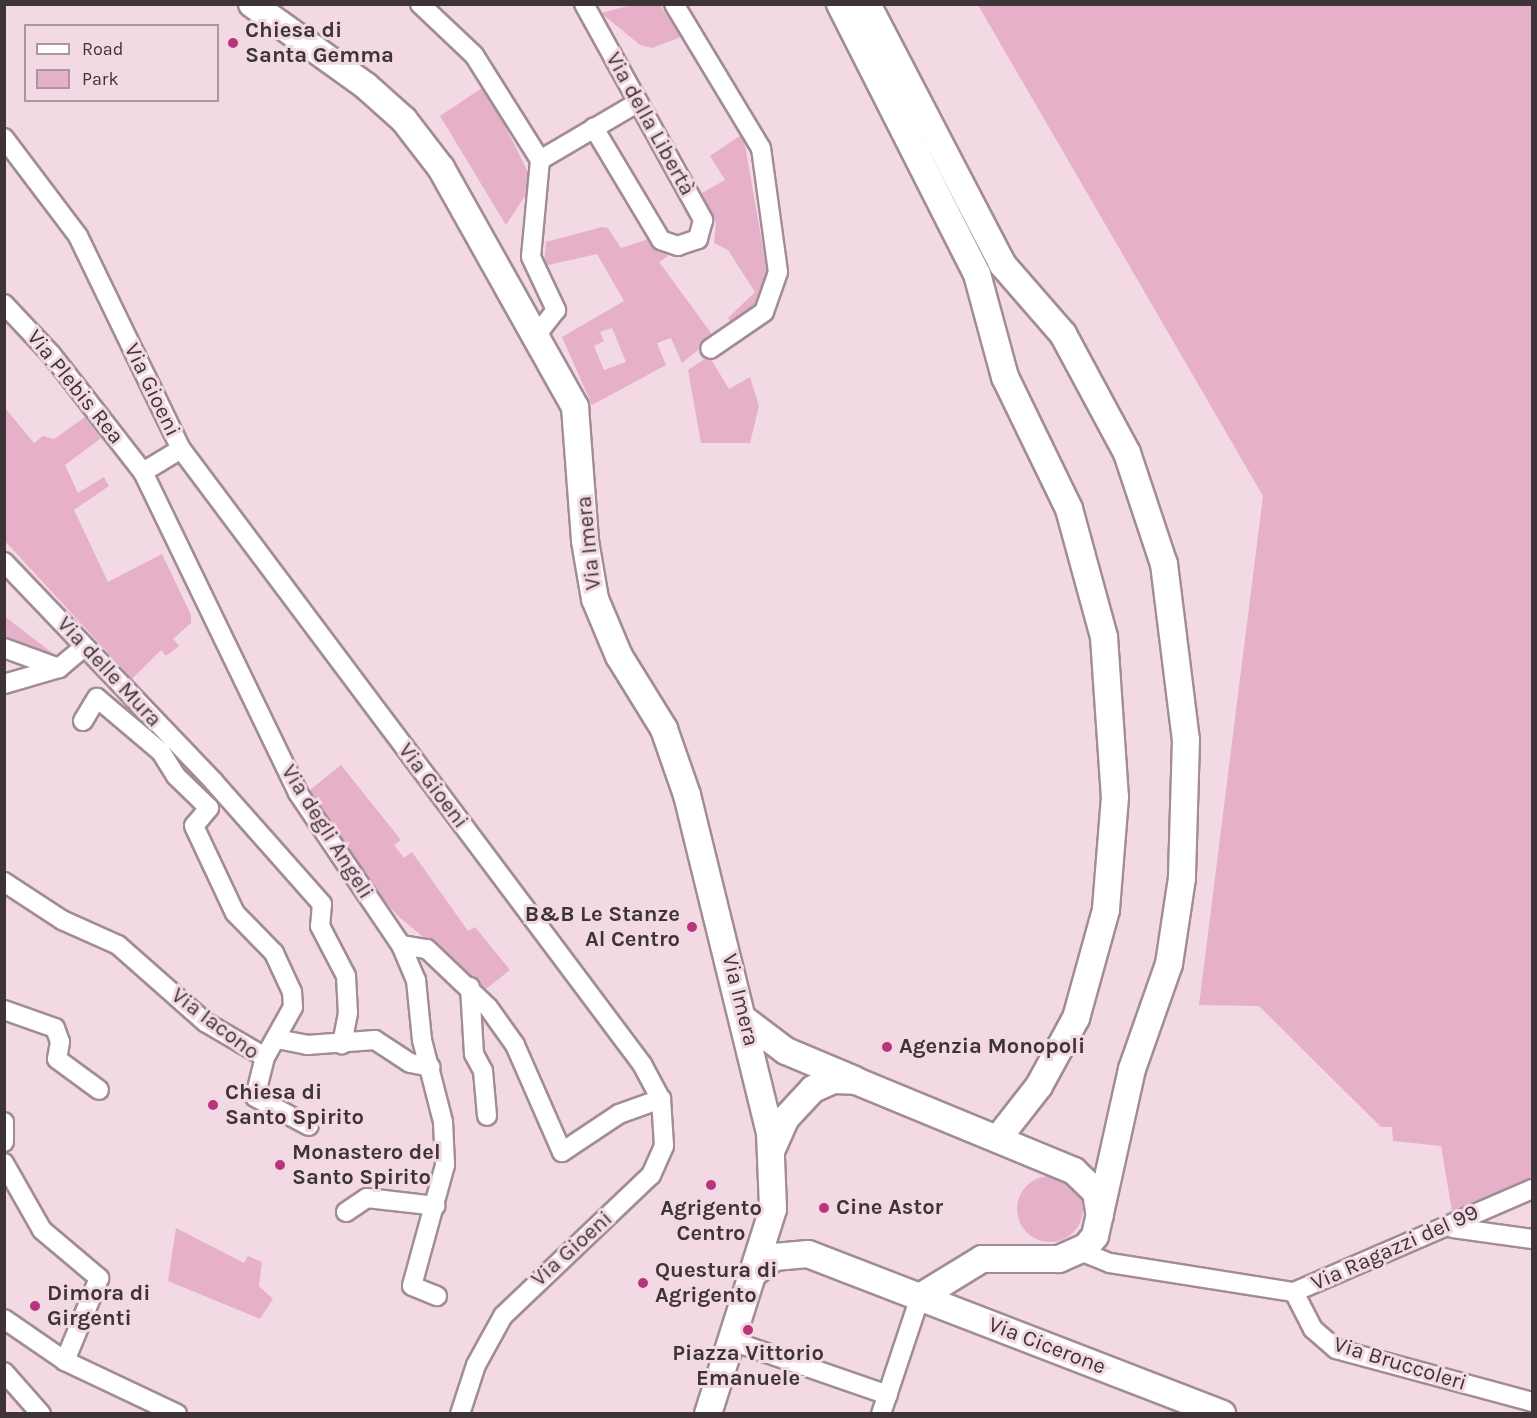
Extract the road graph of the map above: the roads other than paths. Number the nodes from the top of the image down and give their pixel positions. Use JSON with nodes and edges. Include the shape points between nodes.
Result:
{"nodes":[{"id":1,"x":252,"y":4,"type":"edge"},
{"id":2,"x":420,"y":4,"type":"edge"},
{"id":3,"x":584,"y":4,"type":"edge"},
{"id":4,"x":674,"y":4,"type":"edge"},
{"id":5,"x":840,"y":4,"type":"edge"},
{"id":6,"x":867,"y":4,"type":"edge"},
{"id":7,"x":637,"y":103,"type":"junction"},
{"id":8,"x":594,"y":128,"type":"junction"},
{"id":9,"x":4,"y":138,"type":"edge"},
{"id":10,"x":540,"y":160,"type":"junction"},
{"id":11,"x":4,"y":304,"type":"edge"},
{"id":12,"x":537,"y":334,"type":"junction"},
{"id":13,"x":710,"y":349,"type":"dead end"},
{"id":14,"x":182,"y":449,"type":"junction"},
{"id":15,"x":143,"y":472,"type":"junction"},
{"id":16,"x":4,"y":562,"type":"edge"},
{"id":17,"x":84,"y":647,"type":"junction"},
{"id":18,"x":4,"y":648,"type":"edge"},
{"id":19,"x":59,"y":668,"type":"junction"},
{"id":20,"x":4,"y":684,"type":"edge"},
{"id":21,"x":83,"y":721,"type":"dead end"},
{"id":22,"x":214,"y":782,"type":"junction"},
{"id":23,"x":205,"y":802,"type":"junction"},
{"id":24,"x":4,"y":882,"type":"edge"},
{"id":25,"x":401,"y":945,"type":"junction"},
{"id":26,"x":470,"y":987,"type":"junction"},
{"id":27,"x":4,"y":1010,"type":"edge"},
{"id":28,"x":746,"y":1021,"type":"junction"},
{"id":29,"x":277,"y":1039,"type":"junction"},
{"id":30,"x":342,"y":1044,"type":"junction"},
{"id":31,"x":265,"y":1057,"type":"junction"},
{"id":32,"x":431,"y":1067,"type":"junction"},
{"id":33,"x":856,"y":1081,"type":"junction"},
{"id":34,"x":99,"y":1090,"type":"dead end"},
{"id":35,"x":661,"y":1099,"type":"junction"},
{"id":36,"x":487,"y":1116,"type":"dead end"},
{"id":37,"x":4,"y":1122,"type":"edge"},
{"id":38,"x":309,"y":1126,"type":"dead end"},
{"id":39,"x":999,"y":1137,"type":"junction"},
{"id":40,"x":4,"y":1142,"type":"edge"},
{"id":41,"x":772,"y":1150,"type":"junction"},
{"id":42,"x":4,"y":1163,"type":"edge"},
{"id":43,"x":1533,"y":1189,"type":"edge"},
{"id":44,"x":435,"y":1206,"type":"junction"},
{"id":45,"x":773,"y":1209,"type":"junction"},
{"id":46,"x":346,"y":1212,"type":"dead end"},
{"id":47,"x":1100,"y":1222,"type":"junction"},
{"id":48,"x":1453,"y":1228,"type":"junction"},
{"id":49,"x":1533,"y":1239,"type":"edge"},
{"id":50,"x":1080,"y":1251,"type":"junction"},
{"id":51,"x":808,"y":1254,"type":"junction"},
{"id":52,"x":755,"y":1272,"type":"junction"},
{"id":53,"x":1294,"y":1292,"type":"junction"},
{"id":54,"x":437,"y":1296,"type":"dead end"},
{"id":55,"x":920,"y":1297,"type":"junction"},
{"id":56,"x":4,"y":1319,"type":"edge"},
{"id":57,"x":732,"y":1341,"type":"junction"},
{"id":58,"x":65,"y":1361,"type":"junction"},
{"id":59,"x":4,"y":1372,"type":"edge"},
{"id":60,"x":888,"y":1395,"type":"junction"},
{"id":61,"x":1533,"y":1402,"type":"edge"},
{"id":62,"x":41,"y":1413,"type":"edge"},
{"id":63,"x":177,"y":1413,"type":"edge"},
{"id":64,"x":460,"y":1413,"type":"edge"},
{"id":65,"x":708,"y":1413,"type":"edge"},
{"id":66,"x":881,"y":1413,"type":"edge"},
{"id":67,"x":1222,"y":1413,"type":"edge"}],
"edges":[{"from":1,"to":12,"type":"main road","name":"Via Imera","via":[[366,86],[404,120],[441,168]]},
{"from":2,"to":10,"type":"street","via":[[474,55]]},
{"from":3,"to":7,"type":"street","name":"Via della Libertà"},
{"from":4,"to":13,"type":"street","via":[[761,148],[778,272],[764,312]]},
{"from":5,"to":39,"type":"main road","via":[[977,273],[1005,377],[1069,508],[1104,637],[1114,740],[1112,856],[1086,993],[1059,1053]]},
{"from":6,"to":47,"type":"main road","via":[[1003,265],[1063,334],[1101,401],[1127,453],[1164,564],[1183,689],[1182,878],[1169,964],[1132,1069]]},
{"from":7,"to":8,"type":"street"},
{"from":7,"to":8,"type":"street","name":"Via della Libertà","via":[[704,220],[693,242],[678,246],[661,240]]},
{"from":8,"to":10,"type":"street"},
{"from":9,"to":14,"type":"street","name":"Via Gioeni","via":[[78,236]]},
{"from":10,"to":12,"type":"street","via":[[531,257],[556,310]]},
{"from":11,"to":15,"type":"street","name":"Via Plebis Rea","via":[[51,354]]},
{"from":12,"to":28,"type":"main road","name":"Via Imera","via":[[575,407],[585,541],[595,599],[619,656],[664,729],[687,795]]},
{"from":14,"to":15,"type":"street"},
{"from":14,"to":35,"type":"street","name":"Via Gioeni","via":[[642,1064]]},
{"from":15,"to":25,"type":"street","name":"Via degli Angeli","via":[[298,793]]},
{"from":16,"to":17,"type":"street","name":"Via delle Mura"},
{"from":17,"to":19,"type":"street"},
{"from":17,"to":22,"type":"street","name":"Via delle Mura"},
{"from":18,"to":19,"type":"street"},
{"from":19,"to":20,"type":"street"},
{"from":21,"to":23,"type":"street","via":[[96,698],[132,724]]},
{"from":22,"to":23,"type":"street"},
{"from":22,"to":30,"type":"street","name":"Via delle Mura","via":[[322,904],[320,926],[346,976],[348,1013]]},
{"from":23,"to":29,"type":"street","via":[[194,826],[235,912],[274,953],[292,992],[293,1007]]},
{"from":24,"to":31,"type":"street","name":"Via Iacono","via":[[62,920],[110,941],[205,1022]]},
{"from":25,"to":26,"type":"street","via":[[427,950]]},
{"from":25,"to":32,"type":"street","name":"Via degli Angeli","via":[[416,980],[422,1040]]},
{"from":26,"to":35,"type":"street","via":[[515,1045],[562,1152],[619,1114]]},
{"from":26,"to":36,"type":"street","via":[[474,1054],[483,1071]]},
{"from":27,"to":34,"type":"street","via":[[56,1028],[60,1042],[57,1059]]},
{"from":28,"to":33,"type":"main road","via":[[786,1051]]},
{"from":28,"to":41,"type":"main road","name":"Via Imera"},
{"from":29,"to":30,"type":"street"},
{"from":29,"to":31,"type":"street"},
{"from":30,"to":32,"type":"street","via":[[375,1040],[410,1063]]},
{"from":31,"to":38,"type":"street","name":"Via Iacono","via":[[255,1097]]},
{"from":32,"to":44,"type":"street","name":"Via degli Angeli","via":[[445,1165]]},
{"from":33,"to":39,"type":"main road"},
{"from":33,"to":41,"type":"main road","via":[[833,1080],[813,1089],[786,1118]]},
{"from":35,"to":64,"type":"street","name":"Via Gioeni","via":[[664,1146],[651,1175],[503,1316],[476,1365]]},
{"from":37,"to":40,"type":"street"},
{"from":39,"to":47,"type":"main road","via":[[1087,1180],[1098,1200]]},
{"from":41,"to":45,"type":"main road","name":"Via Imera"},
{"from":42,"to":58,"type":"street","via":[[42,1230],[99,1278]]},
{"from":43,"to":48,"type":"street","name":"Via Ragazzi del 99","via":[[1467,1216]]},
{"from":44,"to":46,"type":"street","via":[[367,1198]]},
{"from":44,"to":54,"type":"street","name":"Via degli Angeli","via":[[412,1286]]},
{"from":45,"to":51,"type":"main road","via":[[786,1236]]},
{"from":45,"to":52,"type":"main road"},
{"from":47,"to":50,"type":"main road"},
{"from":48,"to":49,"type":"street"},
{"from":48,"to":53,"type":"street","name":"Via Ragazzi del 99","via":[[1343,1267]]},
{"from":50,"to":53,"type":"street","name":"Via Ragazzi del 99","via":[[1110,1263]]},
{"from":50,"to":55,"type":"main road","via":[[1059,1259],[982,1259]]},
{"from":51,"to":52,"type":"main road","via":[[774,1257]]},
{"from":51,"to":55,"type":"main road","name":"Via Cicerone"},
{"from":52,"to":57,"type":"main road"},
{"from":53,"to":61,"type":"street","name":"Via Bruccoleri","via":[[1313,1329],[1336,1348]]},
{"from":55,"to":60,"type":"street"},
{"from":55,"to":67,"type":"main road","name":"Via Cicerone"},
{"from":56,"to":58,"type":"street"},
{"from":57,"to":60,"type":"street"},
{"from":57,"to":65,"type":"main road"},
{"from":58,"to":63,"type":"street"},
{"from":59,"to":62,"type":"street"},
{"from":60,"to":66,"type":"street"}]}
